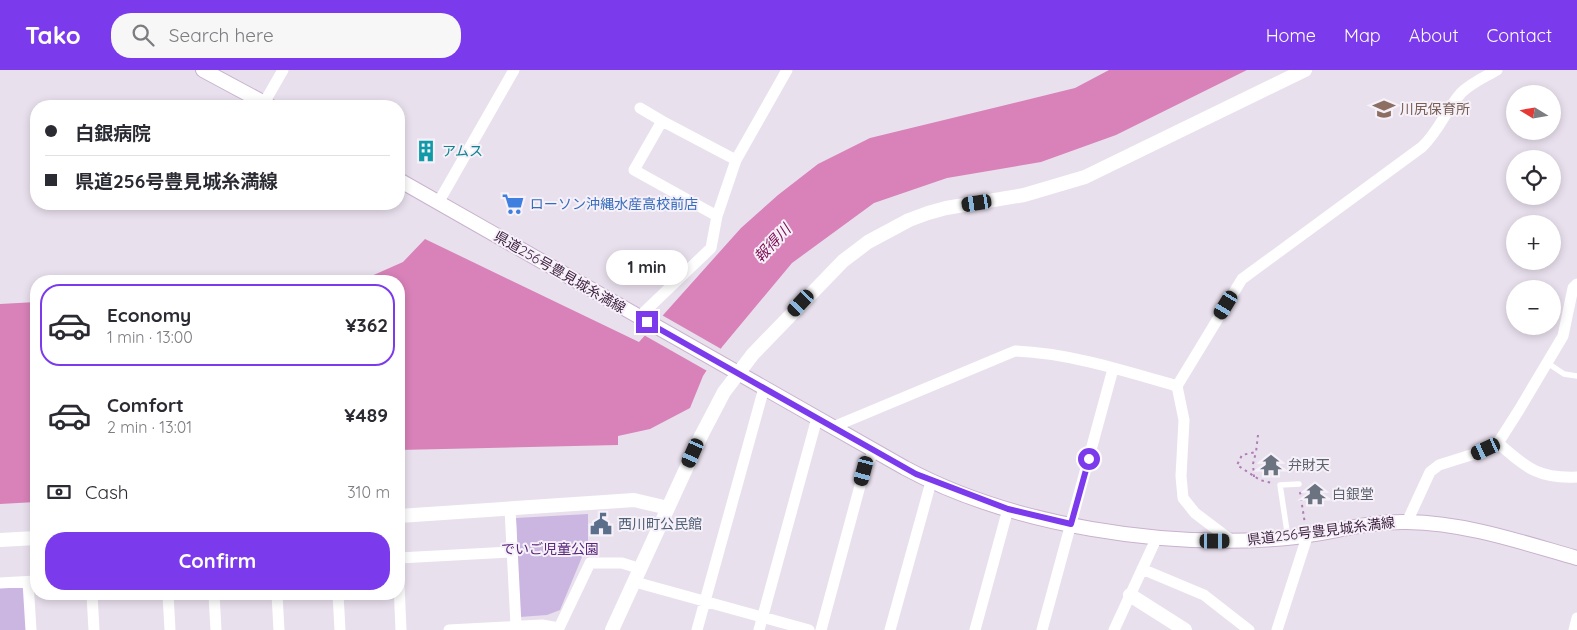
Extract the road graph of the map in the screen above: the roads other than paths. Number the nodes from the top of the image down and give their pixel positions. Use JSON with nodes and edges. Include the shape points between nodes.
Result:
{"nodes":[{"id":1,"x":202,"y":70,"type":"edge"},
{"id":2,"x":283,"y":70,"type":"edge"},
{"id":3,"x":514,"y":70,"type":"edge"},
{"id":4,"x":787,"y":70,"type":"edge"},
{"id":5,"x":1305,"y":70,"type":"edge"},
{"id":6,"x":1497,"y":70,"type":"edge"},
{"id":7,"x":258,"y":100,"type":"edge"},
{"id":8,"x":269,"y":100,"type":"edge"},
{"id":9,"x":640,"y":108,"type":"dead end"},
{"id":10,"x":662,"y":121,"type":"junction"},
{"id":11,"x":736,"y":160,"type":"junction"},
{"id":12,"x":405,"y":184,"type":"edge"},
{"id":13,"x":438,"y":203,"type":"junction"},
{"id":14,"x":717,"y":216,"type":"junction"},
{"id":15,"x":1577,"y":284,"type":"edge"},
{"id":16,"x":643,"y":320,"type":"junction"},
{"id":17,"x":1546,"y":362,"type":"junction"},
{"id":18,"x":1113,"y":369,"type":"junction"},
{"id":19,"x":737,"y":373,"type":"junction"},
{"id":20,"x":1577,"y":376,"type":"edge"},
{"id":21,"x":1177,"y":386,"type":"junction"},
{"id":22,"x":764,"y":388,"type":"junction"},
{"id":23,"x":817,"y":418,"type":"junction"},
{"id":24,"x":833,"y":427,"type":"junction"},
{"id":25,"x":1498,"y":443,"type":"junction"},
{"id":26,"x":874,"y":451,"type":"junction"},
{"id":27,"x":1577,"y":477,"type":"edge"},
{"id":28,"x":931,"y":482,"type":"junction"},
{"id":29,"x":1299,"y":484,"type":"road end"},
{"id":30,"x":668,"y":508,"type":"junction"},
{"id":31,"x":510,"y":509,"type":"junction"},
{"id":32,"x":1008,"y":509,"type":"junction"},
{"id":33,"x":405,"y":516,"type":"edge"},
{"id":34,"x":1407,"y":522,"type":"junction"},
{"id":35,"x":1071,"y":524,"type":"junction"},
{"id":36,"x":1308,"y":534,"type":"junction"},
{"id":37,"x":1157,"y":537,"type":"junction"},
{"id":38,"x":30,"y":538,"type":"edge"},
{"id":39,"x":1288,"y":538,"type":"junction"},
{"id":40,"x":0,"y":540,"type":"edge"},
{"id":41,"x":1232,"y":541,"type":"junction"},
{"id":42,"x":512,"y":552,"type":"junction"},
{"id":43,"x":405,"y":558,"type":"edge"},
{"id":44,"x":1577,"y":558,"type":"edge"},
{"id":45,"x":641,"y":569,"type":"junction"},
{"id":46,"x":1142,"y":569,"type":"junction"},
{"id":47,"x":30,"y":581,"type":"edge"},
{"id":48,"x":635,"y":582,"type":"junction"},
{"id":49,"x":0,"y":583,"type":"edge"},
{"id":50,"x":1130,"y":595,"type":"junction"},
{"id":51,"x":32,"y":600,"type":"edge"},
{"id":52,"x":92,"y":600,"type":"edge"},
{"id":53,"x":168,"y":600,"type":"edge"},
{"id":54,"x":214,"y":600,"type":"edge"},
{"id":55,"x":277,"y":600,"type":"edge"},
{"id":56,"x":338,"y":600,"type":"edge"},
{"id":57,"x":400,"y":600,"type":"edge"},
{"id":58,"x":705,"y":602,"type":"junction"},
{"id":59,"x":762,"y":617,"type":"junction"},
{"id":60,"x":1577,"y":618,"type":"edge"},
{"id":61,"x":516,"y":626,"type":"junction"},
{"id":62,"x":558,"y":629,"type":"edge"},
{"id":63,"x":31,"y":630,"type":"edge"},
{"id":64,"x":94,"y":630,"type":"edge"},
{"id":65,"x":170,"y":630,"type":"edge"},
{"id":66,"x":216,"y":630,"type":"edge"},
{"id":67,"x":279,"y":630,"type":"edge"},
{"id":68,"x":340,"y":630,"type":"edge"},
{"id":69,"x":401,"y":630,"type":"edge"},
{"id":70,"x":449,"y":630,"type":"edge"},
{"id":71,"x":612,"y":630,"type":"edge"},
{"id":72,"x":697,"y":630,"type":"edge"},
{"id":73,"x":759,"y":630,"type":"edge"},
{"id":74,"x":809,"y":630,"type":"edge"},
{"id":75,"x":821,"y":630,"type":"edge"},
{"id":76,"x":890,"y":630,"type":"edge"},
{"id":77,"x":975,"y":630,"type":"edge"},
{"id":78,"x":1042,"y":630,"type":"edge"},
{"id":79,"x":1114,"y":630,"type":"edge"},
{"id":80,"x":1185,"y":630,"type":"edge"},
{"id":81,"x":1249,"y":630,"type":"edge"},
{"id":82,"x":1277,"y":630,"type":"edge"},
{"id":83,"x":1574,"y":630,"type":"edge"}],
"edges":[{"from":1,"to":7,"type":"main road"},
{"from":2,"to":8,"type":"street"},
{"from":3,"to":13,"type":"street"},
{"from":4,"to":11,"type":"street"},
{"from":5,"to":19,"type":"main road","via":[[1085,177],[1024,195],[946,208],[901,224],[868,242],[843,261]]},
{"from":6,"to":21,"type":"street","via":[[1460,94],[1433,136],[1422,147],[1242,279]]},
{"from":9,"to":10,"type":"street"},
{"from":10,"to":11,"type":"street"},
{"from":10,"to":14,"type":"street","via":[[634,170]]},
{"from":11,"to":14,"type":"street"},
{"from":12,"to":13,"type":"main road","name":"県道256号豊見城糸満線"},
{"from":13,"to":16,"type":"main road","name":"県道256号豊見城糸満線"},
{"from":14,"to":16,"type":"street","via":[[711,248]]},
{"from":15,"to":17,"type":"street","via":[[1573,288],[1562,336]]},
{"from":16,"to":19,"type":"main road","name":"県道256号豊見城糸満線"},
{"from":17,"to":20,"type":"lane","via":[[1564,374]]},
{"from":17,"to":25,"type":"street"},
{"from":18,"to":21,"type":"street"},
{"from":18,"to":24,"type":"street","via":[[1039,352],[1015,351]]},
{"from":18,"to":35,"type":"street"},
{"from":19,"to":22,"type":"main road","name":"県道256号豊見城糸満線"},
{"from":19,"to":30,"type":"main road","via":[[709,419]]},
{"from":21,"to":41,"type":"street","via":[[1184,420],[1181,476],[1184,498],[1195,513]]},
{"from":22,"to":23,"type":"main road","name":"県道256号豊見城糸満線"},
{"from":22,"to":58,"type":"street"},
{"from":23,"to":24,"type":"main road","name":"県道256号豊見城糸満線"},
{"from":23,"to":59,"type":"street"},
{"from":24,"to":26,"type":"main road","name":"県道256号豊見城糸満線"},
{"from":25,"to":27,"type":"street","via":[[1530,470]]},
{"from":25,"to":34,"type":"street","via":[[1439,465],[1430,472]]},
{"from":26,"to":28,"type":"main road","name":"県道256号豊見城糸満線"},
{"from":26,"to":75,"type":"street","via":[[864,471]]},
{"from":28,"to":32,"type":"main road","name":"県道256号豊見城糸満線"},
{"from":28,"to":76,"type":"street"},
{"from":29,"to":39,"type":"lane","via":[[1280,485]]},
{"from":30,"to":31,"type":"main road","via":[[634,500]]},
{"from":30,"to":45,"type":"main road"},
{"from":31,"to":33,"type":"main road"},
{"from":31,"to":42,"type":"street"},
{"from":32,"to":35,"type":"main road","name":"県道256号豊見城糸満線"},
{"from":32,"to":77,"type":"street"},
{"from":34,"to":36,"type":"main road","name":"県道256号豊見城糸満線"},
{"from":34,"to":44,"type":"main road","name":"県道256号豊見城糸満線","via":[[1467,528]]},
{"from":35,"to":37,"type":"main road","name":"県道256号豊見城糸満線"},
{"from":35,"to":78,"type":"street"},
{"from":36,"to":39,"type":"main road","name":"県道256号豊見城糸満線"},
{"from":36,"to":82,"type":"street"},
{"from":37,"to":41,"type":"main road","name":"県道256号豊見城糸満線"},
{"from":37,"to":46,"type":"street"},
{"from":38,"to":40,"type":"main road"},
{"from":39,"to":41,"type":"main road","name":"県道256号豊見城糸満線"},
{"from":42,"to":43,"type":"street"},
{"from":42,"to":61,"type":"street"},
{"from":45,"to":48,"type":"main road"},
{"from":45,"to":62,"type":"street","via":[[622,563],[590,563]]},
{"from":46,"to":50,"type":"street"},
{"from":46,"to":81,"type":"street","via":[[1204,596]]},
{"from":47,"to":49,"type":"street"},
{"from":48,"to":58,"type":"street"},
{"from":48,"to":71,"type":"main road"},
{"from":50,"to":79,"type":"street"},
{"from":50,"to":80,"type":"main road"},
{"from":51,"to":63,"type":"street"},
{"from":52,"to":64,"type":"street"},
{"from":53,"to":65,"type":"street"},
{"from":54,"to":66,"type":"street"},
{"from":55,"to":67,"type":"street"},
{"from":56,"to":68,"type":"street"},
{"from":57,"to":69,"type":"street"},
{"from":58,"to":59,"type":"street"},
{"from":58,"to":72,"type":"street"},
{"from":59,"to":73,"type":"street"},
{"from":59,"to":74,"type":"street"},
{"from":60,"to":83,"type":"street"},
{"from":61,"to":62,"type":"street","via":[[542,624]]},
{"from":61,"to":70,"type":"street"}]}
